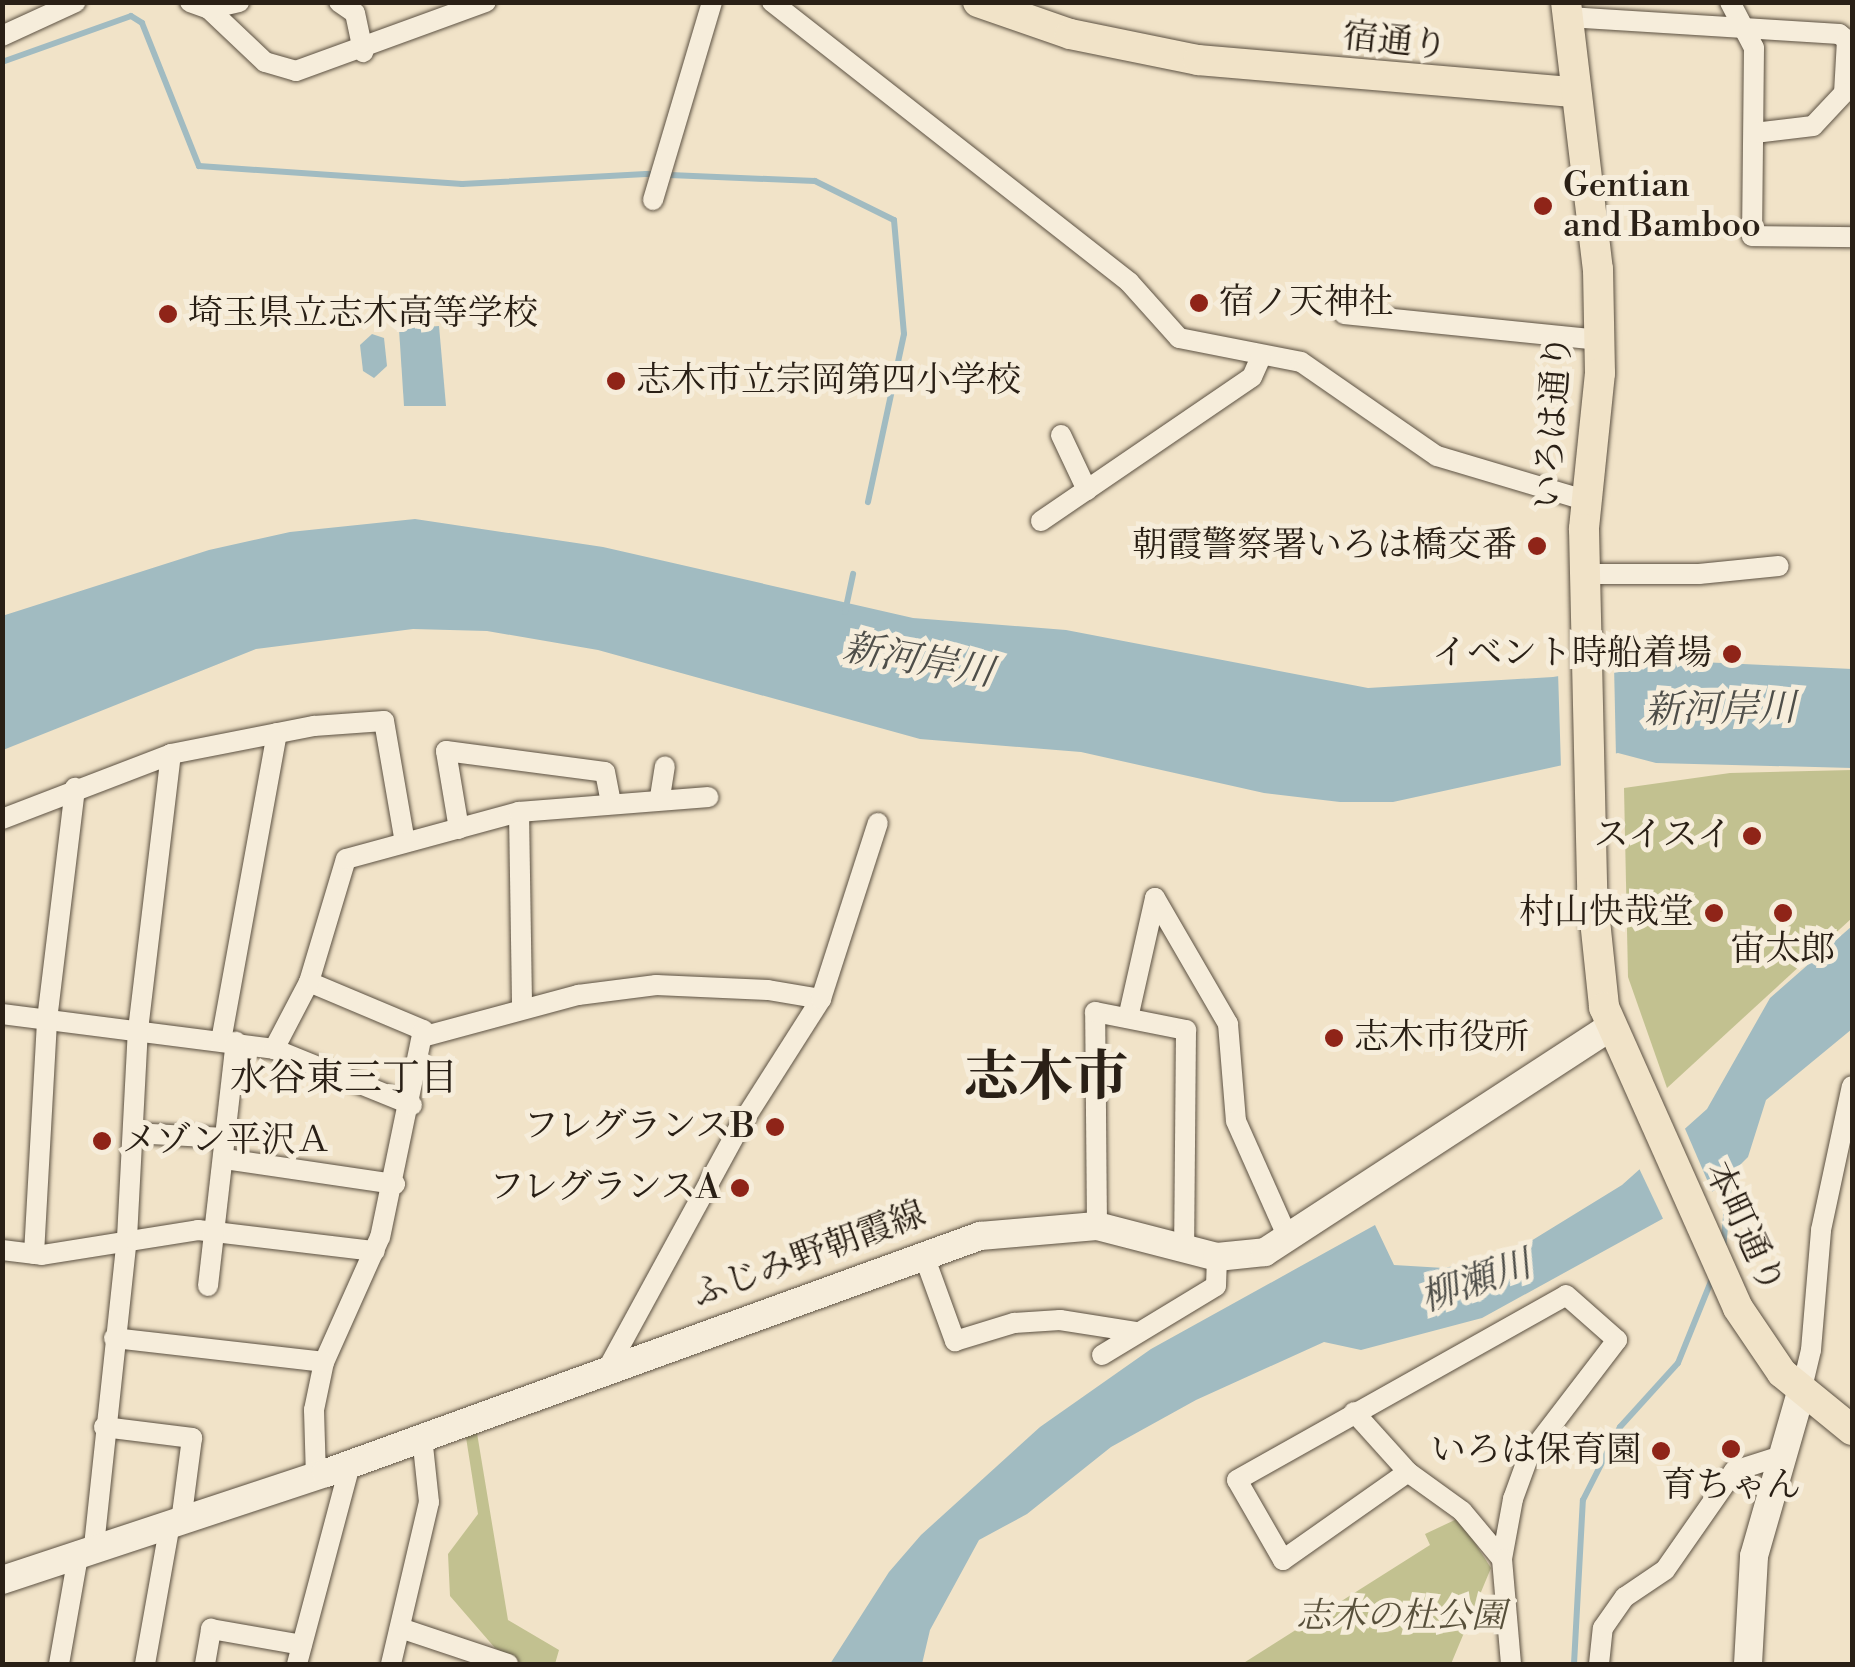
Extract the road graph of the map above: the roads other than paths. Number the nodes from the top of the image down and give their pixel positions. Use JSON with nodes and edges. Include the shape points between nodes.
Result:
{"nodes":[{"id":1,"x":240,"y":2,"type":"edge"},
{"id":2,"x":339,"y":2,"type":"edge"},
{"id":3,"x":486,"y":2,"type":"edge"},
{"id":4,"x":712,"y":2,"type":"edge"},
{"id":5,"x":772,"y":2,"type":"edge"},
{"id":6,"x":978,"y":2,"type":"edge"},
{"id":7,"x":1730,"y":2,"type":"edge"},
{"id":8,"x":68,"y":4,"type":"edge"},
{"id":9,"x":199,"y":6,"type":"edge"},
{"id":10,"x":1567,"y":10,"type":"edge"},
{"id":11,"x":1741,"y":32,"type":"junction"},
{"id":12,"x":2,"y":36,"type":"edge"},
{"id":13,"x":363,"y":52,"type":"junction"},
{"id":14,"x":1573,"y":92,"type":"junction"},
{"id":15,"x":1754,"y":133,"type":"junction"},
{"id":16,"x":652,"y":200,"type":"dead end"},
{"id":17,"x":1852,"y":237,"type":"edge"},
{"id":18,"x":1344,"y":314,"type":"dead end"},
{"id":19,"x":1600,"y":340,"type":"junction"},
{"id":20,"x":1261,"y":357,"type":"junction"},
{"id":21,"x":1061,"y":435,"type":"dead end"},
{"id":22,"x":1087,"y":490,"type":"junction"},
{"id":23,"x":1585,"y":500,"type":"junction"},
{"id":24,"x":1040,"y":522,"type":"dead end"},
{"id":25,"x":1780,"y":566,"type":"dead end"},
{"id":26,"x":1584,"y":587,"type":"junction"},
{"id":27,"x":278,"y":732,"type":"junction"},
{"id":28,"x":171,"y":754,"type":"junction"},
{"id":29,"x":665,"y":766,"type":"dead end"},
{"id":30,"x":75,"y":788,"type":"junction"},
{"id":31,"x":708,"y":796,"type":"dead end"},
{"id":32,"x":660,"y":797,"type":"junction"},
{"id":33,"x":611,"y":803,"type":"junction"},
{"id":34,"x":519,"y":812,"type":"junction"},
{"id":35,"x":2,"y":819,"type":"edge"},
{"id":36,"x":878,"y":824,"type":"dead end"},
{"id":37,"x":459,"y":829,"type":"junction"},
{"id":38,"x":406,"y":842,"type":"junction"},
{"id":39,"x":309,"y":982,"type":"junction"},
{"id":40,"x":821,"y":999,"type":"junction"},
{"id":41,"x":522,"y":1009,"type":"junction"},
{"id":42,"x":2,"y":1014,"type":"edge"},
{"id":43,"x":1128,"y":1018,"type":"junction"},
{"id":44,"x":47,"y":1020,"type":"junction"},
{"id":45,"x":1609,"y":1028,"type":"junction"},
{"id":46,"x":138,"y":1030,"type":"junction"},
{"id":47,"x":422,"y":1036,"type":"junction"},
{"id":48,"x":228,"y":1041,"type":"junction"},
{"id":49,"x":274,"y":1049,"type":"junction"},
{"id":50,"x":1852,"y":1086,"type":"edge"},
{"id":51,"x":412,"y":1105,"type":"junction"},
{"id":52,"x":133,"y":1133,"type":"junction"},
{"id":53,"x":225,"y":1149,"type":"junction"},
{"id":54,"x":395,"y":1184,"type":"junction"},
{"id":55,"x":1097,"y":1226,"type":"junction"},
{"id":56,"x":215,"y":1230,"type":"junction"},
{"id":57,"x":127,"y":1238,"type":"junction"},
{"id":58,"x":1289,"y":1240,"type":"junction"},
{"id":59,"x":1184,"y":1248,"type":"junction"},
{"id":60,"x":2,"y":1250,"type":"edge"},
{"id":61,"x":375,"y":1251,"type":"junction"},
{"id":62,"x":924,"y":1253,"type":"junction"},
{"id":63,"x":34,"y":1254,"type":"junction"},
{"id":64,"x":1217,"y":1257,"type":"junction"},
{"id":65,"x":208,"y":1286,"type":"dead end"},
{"id":66,"x":1137,"y":1332,"type":"junction"},
{"id":67,"x":114,"y":1338,"type":"junction"},
{"id":68,"x":1102,"y":1355,"type":"dead end"},
{"id":69,"x":324,"y":1362,"type":"junction"},
{"id":70,"x":608,"y":1368,"type":"junction"},
{"id":71,"x":1801,"y":1392,"type":"junction"},
{"id":72,"x":1354,"y":1412,"type":"junction"},
{"id":73,"x":104,"y":1427,"type":"junction"},
{"id":74,"x":1852,"y":1430,"type":"edge"},
{"id":75,"x":422,"y":1437,"type":"junction"},
{"id":76,"x":1778,"y":1457,"type":"junction"},
{"id":77,"x":350,"y":1464,"type":"junction"},
{"id":78,"x":1408,"y":1472,"type":"junction"},
{"id":79,"x":316,"y":1476,"type":"junction"},
{"id":80,"x":176,"y":1522,"type":"junction"},
{"id":81,"x":87,"y":1549,"type":"junction"},
{"id":82,"x":1502,"y":1559,"type":"junction"},
{"id":83,"x":2,"y":1580,"type":"edge"},
{"id":84,"x":400,"y":1628,"type":"junction"},
{"id":85,"x":300,"y":1655,"type":"edge"},
{"id":86,"x":470,"y":1656,"type":"edge"},
{"id":87,"x":59,"y":1664,"type":"edge"},
{"id":88,"x":145,"y":1664,"type":"edge"},
{"id":89,"x":205,"y":1664,"type":"edge"},
{"id":90,"x":391,"y":1664,"type":"edge"},
{"id":91,"x":508,"y":1664,"type":"edge"},
{"id":92,"x":1511,"y":1664,"type":"edge"},
{"id":93,"x":1599,"y":1664,"type":"edge"},
{"id":94,"x":1748,"y":1664,"type":"edge"}],
"edges":[{"from":1,"to":9,"type":"street"},
{"from":2,"to":13,"type":"street","via":[[355,13]]},
{"from":3,"to":13,"type":"street"},
{"from":4,"to":16,"type":"street"},
{"from":5,"to":20,"type":"street","via":[[1129,282],[1164,328],[1187,341]]},
{"from":6,"to":14,"type":"main road","name":"宿通り","via":[[1070,34],[1198,60]]},
{"from":7,"to":11,"type":"street"},
{"from":8,"to":12,"type":"street"},
{"from":9,"to":13,"type":"street","via":[[278,70]]},
{"from":10,"to":11,"type":"street"},
{"from":10,"to":14,"type":"main road","name":"いろは通り"},
{"from":11,"to":15,"type":"street","via":[[1754,48]]},
{"from":11,"to":15,"type":"street","via":[[1839,34],[1847,40],[1844,93],[1814,126]]},
{"from":14,"to":19,"type":"main road","name":"いろは通り","via":[[1598,268]]},
{"from":15,"to":17,"type":"street","via":[[1752,236]]},
{"from":18,"to":19,"type":"street"},
{"from":19,"to":23,"type":"main road","name":"いろは通り"},
{"from":20,"to":22,"type":"street","via":[[1252,376]]},
{"from":20,"to":23,"type":"street","via":[[1315,368],[1411,442],[1449,462]]},
{"from":21,"to":22,"type":"street"},
{"from":22,"to":24,"type":"street"},
{"from":23,"to":26,"type":"main road","name":"いろは通り"},
{"from":25,"to":26,"type":"street"},
{"from":26,"to":45,"type":"main road","name":"いろは通り","via":[[1595,936]]},
{"from":27,"to":28,"type":"street"},
{"from":27,"to":38,"type":"street","via":[[384,721]]},
{"from":27,"to":48,"type":"street"},
{"from":28,"to":30,"type":"street"},
{"from":28,"to":46,"type":"street"},
{"from":29,"to":32,"type":"street"},
{"from":30,"to":35,"type":"street"},
{"from":30,"to":44,"type":"street"},
{"from":31,"to":32,"type":"street"},
{"from":32,"to":33,"type":"street"},
{"from":33,"to":34,"type":"street"},
{"from":33,"to":37,"type":"street","via":[[605,772],[446,751]]},
{"from":34,"to":37,"type":"street"},
{"from":34,"to":41,"type":"street"},
{"from":36,"to":40,"type":"street"},
{"from":37,"to":38,"type":"street"},
{"from":38,"to":39,"type":"street","via":[[364,851],[340,865]]},
{"from":39,"to":47,"type":"street","via":[[403,1019]]},
{"from":39,"to":49,"type":"street"},
{"from":40,"to":41,"type":"street","via":[[656,985]]},
{"from":40,"to":70,"type":"street","via":[[737,1131]]},
{"from":41,"to":47,"type":"street"},
{"from":42,"to":44,"type":"street"},
{"from":43,"to":55,"type":"street","via":[[1096,1012]]},
{"from":43,"to":58,"type":"street","via":[[1156,898],[1228,1024],[1236,1120]]},
{"from":43,"to":59,"type":"street","via":[[1186,1030]]},
{"from":44,"to":46,"type":"street"},
{"from":44,"to":63,"type":"street"},
{"from":45,"to":58,"type":"main road","name":"ふじみ野朝霞線","via":[[1486,1102]]},
{"from":45,"to":71,"type":"main road","name":"本町通り","via":[[1738,1308]]},
{"from":46,"to":48,"type":"street"},
{"from":46,"to":52,"type":"street"},
{"from":47,"to":51,"type":"street"},
{"from":48,"to":49,"type":"street"},
{"from":48,"to":53,"type":"street"},
{"from":49,"to":51,"type":"street"},
{"from":50,"to":71,"type":"street","via":[[1820,1230],[1811,1350]]},
{"from":51,"to":54,"type":"street"},
{"from":52,"to":53,"type":"street"},
{"from":52,"to":57,"type":"street"},
{"from":53,"to":54,"type":"street"},
{"from":53,"to":56,"type":"street"},
{"from":54,"to":61,"type":"street"},
{"from":55,"to":59,"type":"main road","name":"ふじみ野朝霞線"},
{"from":55,"to":62,"type":"main road","name":"ふじみ野朝霞線","via":[[1005,1231]]},
{"from":56,"to":57,"type":"street"},
{"from":56,"to":61,"type":"street"},
{"from":56,"to":65,"type":"street"},
{"from":57,"to":63,"type":"street"},
{"from":57,"to":67,"type":"street"},
{"from":58,"to":64,"type":"main road","name":"ふじみ野朝霞線","via":[[1248,1256]]},
{"from":59,"to":64,"type":"main road","name":"ふじみ野朝霞線"},
{"from":60,"to":63,"type":"street"},
{"from":61,"to":69,"type":"street"},
{"from":62,"to":66,"type":"street","via":[[955,1342],[1014,1322],[1060,1320]]},
{"from":62,"to":70,"type":"main road","name":"ふじみ野朝霞線"},
{"from":64,"to":66,"type":"street","via":[[1216,1286]]},
{"from":66,"to":68,"type":"street"},
{"from":67,"to":69,"type":"street"},
{"from":67,"to":73,"type":"street"},
{"from":69,"to":79,"type":"street","via":[[314,1410]]},
{"from":70,"to":75,"type":"main road","name":"ふじみ野朝霞線"},
{"from":71,"to":74,"type":"main road","name":"本町通り"},
{"from":71,"to":76,"type":"main road"},
{"from":72,"to":78,"type":"street"},
{"from":72,"to":78,"type":"street","via":[[1237,1480],[1284,1560]]},
{"from":72,"to":82,"type":"street","via":[[1566,1295],[1618,1340],[1528,1455]]},
{"from":73,"to":80,"type":"street","via":[[192,1438]]},
{"from":73,"to":81,"type":"street"},
{"from":75,"to":77,"type":"main road","name":"ふじみ野朝霞線"},
{"from":75,"to":84,"type":"street","via":[[429,1502]]},
{"from":76,"to":93,"type":"street","via":[[1734,1471],[1666,1570],[1625,1596],[1603,1628]]},
{"from":76,"to":94,"type":"main road","via":[[1754,1556]]},
{"from":77,"to":79,"type":"main road","name":"ふじみ野朝霞線"},
{"from":77,"to":85,"type":"street"},
{"from":78,"to":82,"type":"street","via":[[1462,1511]]},
{"from":79,"to":80,"type":"main road","name":"ふじみ野朝霞線"},
{"from":80,"to":81,"type":"main road","name":"ふじみ野朝霞線"},
{"from":80,"to":88,"type":"street"},
{"from":81,"to":83,"type":"main road","name":"ふじみ野朝霞線"},
{"from":81,"to":87,"type":"street"},
{"from":82,"to":92,"type":"street"},
{"from":84,"to":86,"type":"street"},
{"from":84,"to":90,"type":"street"},
{"from":85,"to":89,"type":"street","via":[[211,1629]]},
{"from":86,"to":91,"type":"street"}]}
